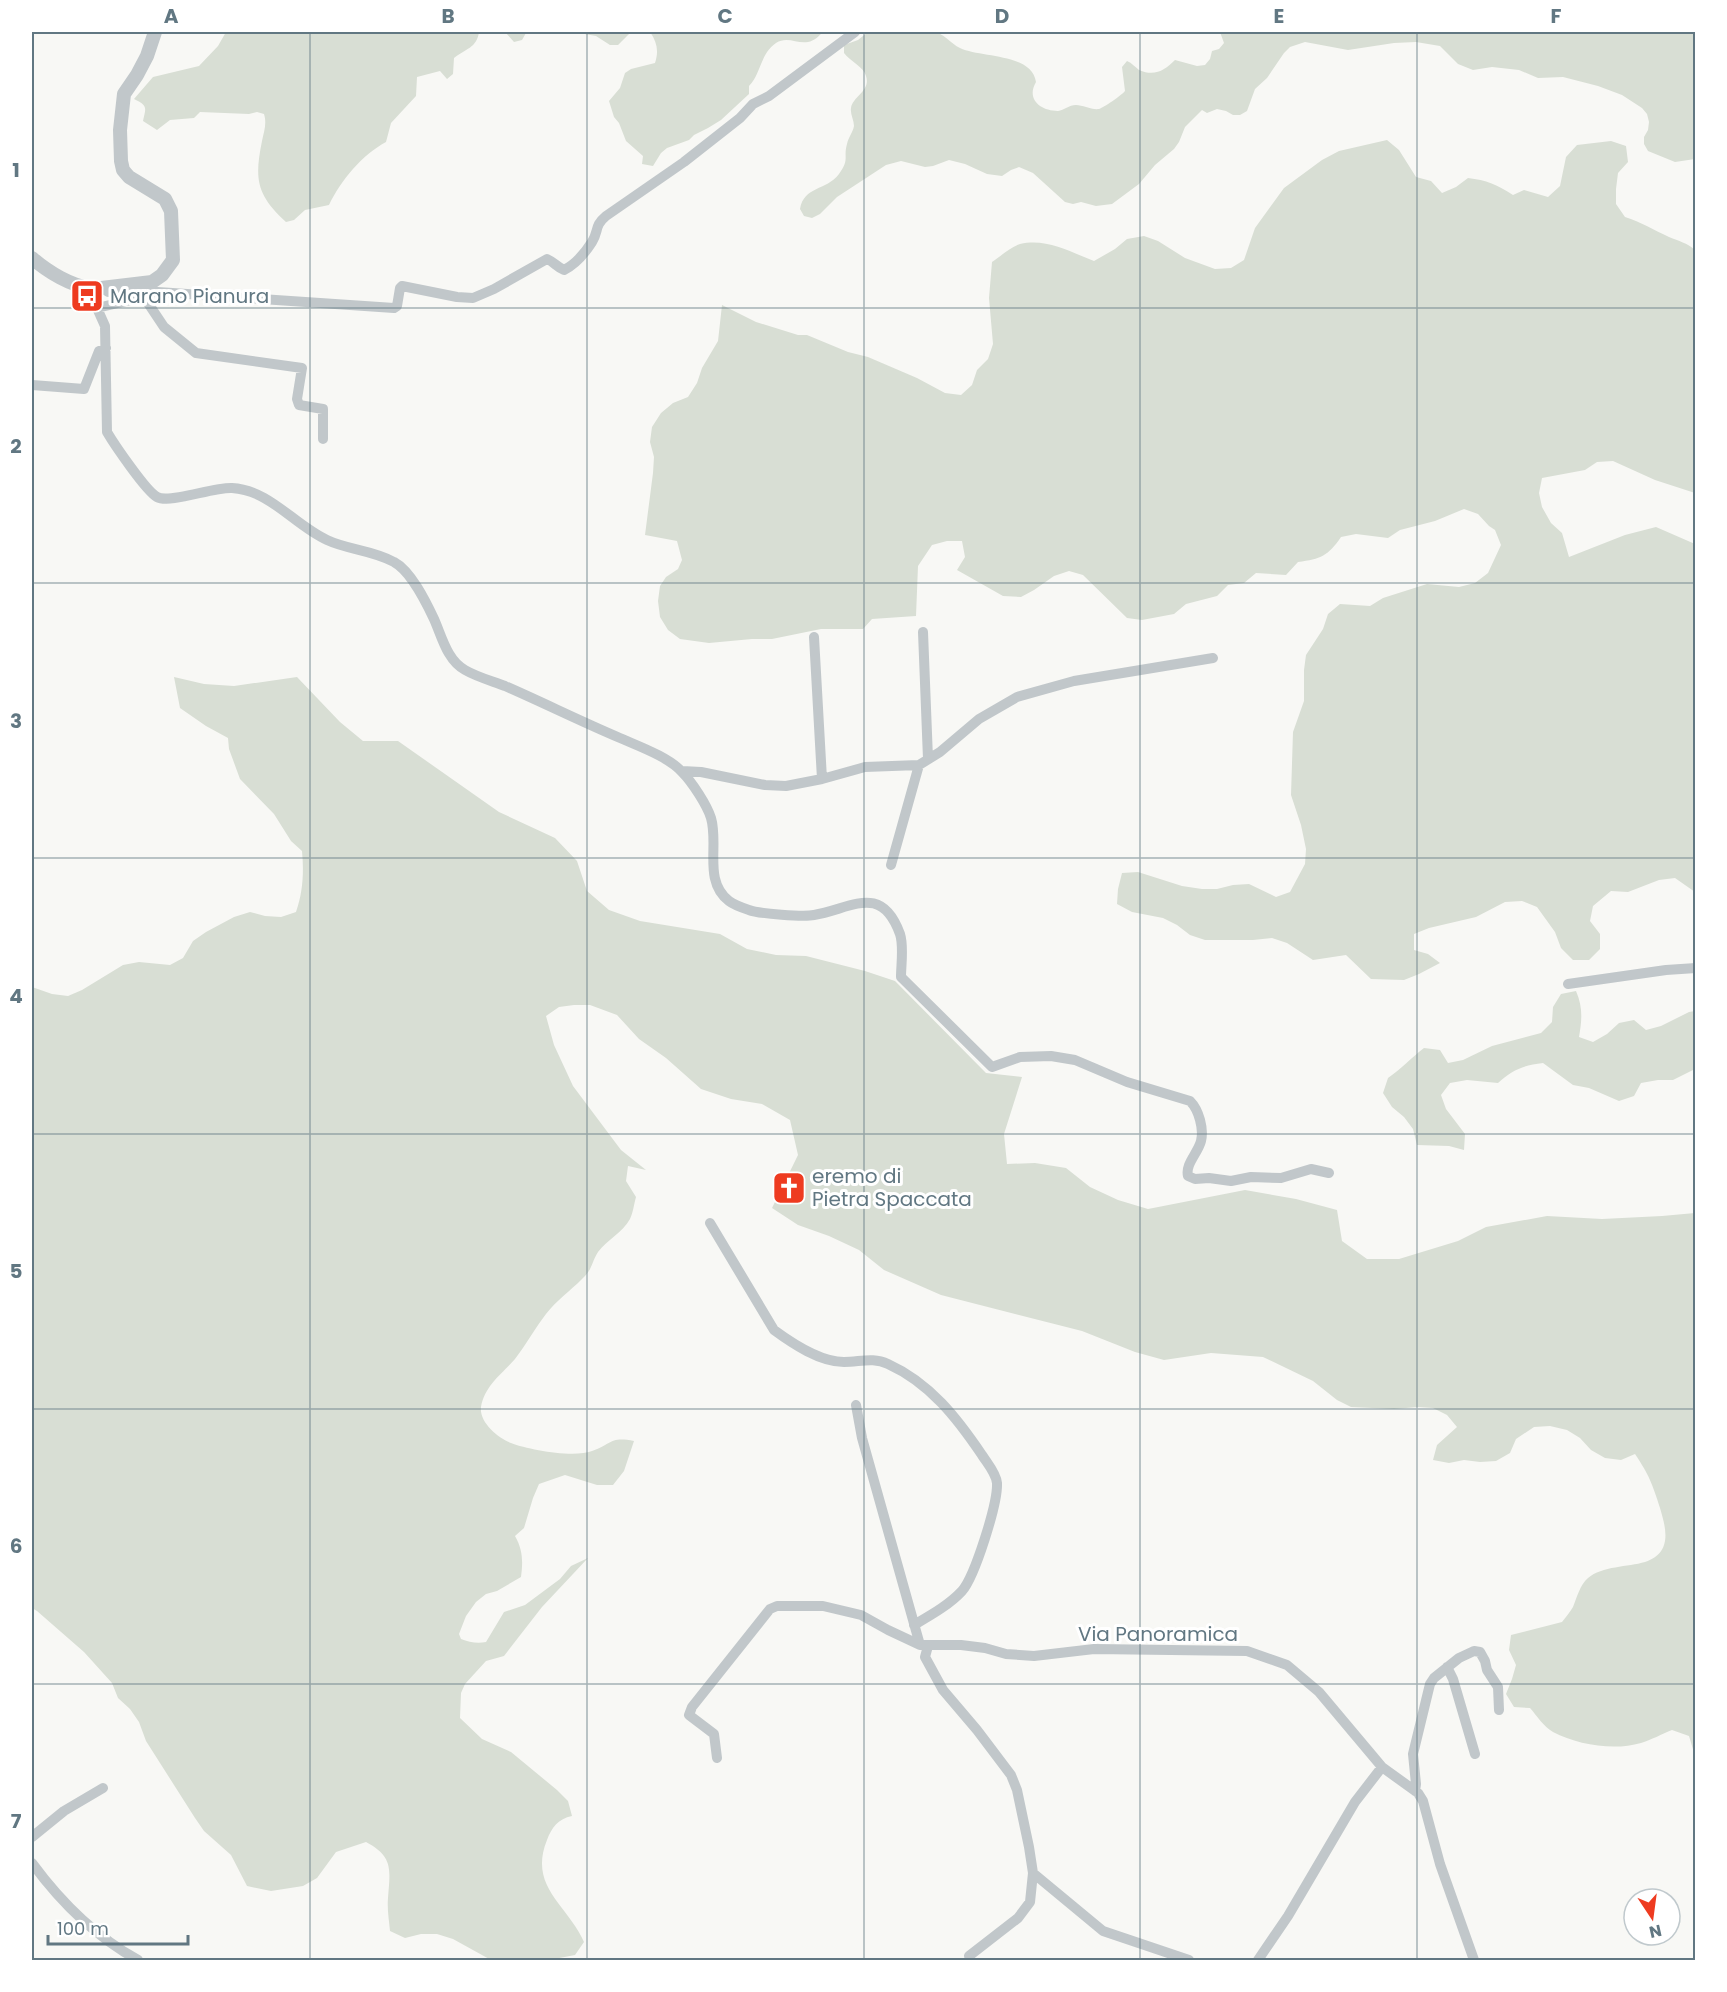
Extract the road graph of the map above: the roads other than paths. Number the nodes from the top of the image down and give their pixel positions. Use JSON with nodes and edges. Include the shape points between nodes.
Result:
{"nodes":[{"id":1,"x":155,"y":32,"type":"edge"},
{"id":2,"x":855,"y":32,"type":"edge"},
{"id":3,"x":32,"y":258,"type":"edge"},
{"id":4,"x":96,"y":288,"type":"junction"},
{"id":5,"x":97,"y":308,"type":"junction"},
{"id":6,"x":106,"y":348,"type":"junction"},
{"id":7,"x":32,"y":385,"type":"edge"},
{"id":8,"x":323,"y":439,"type":"dead end"},
{"id":9,"x":923,"y":632,"type":"dead end"},
{"id":10,"x":814,"y":637,"type":"dead end"},
{"id":11,"x":1213,"y":658,"type":"dead end"},
{"id":12,"x":923,"y":762,"type":"junction"},
{"id":13,"x":682,"y":771,"type":"junction"},
{"id":14,"x":822,"y":779,"type":"junction"},
{"id":15,"x":891,"y":865,"type":"dead end"},
{"id":16,"x":1695,"y":968,"type":"edge"},
{"id":17,"x":1568,"y":984,"type":"dead end"},
{"id":18,"x":1329,"y":1173,"type":"dead end"},
{"id":19,"x":710,"y":1223,"type":"dead end"},
{"id":20,"x":856,"y":1404,"type":"dead end"},
{"id":21,"x":914,"y":1625,"type":"junction"},
{"id":22,"x":924,"y":1645,"type":"junction"},
{"id":23,"x":1447,"y":1667,"type":"junction"},
{"id":24,"x":1499,"y":1710,"type":"dead end"},
{"id":25,"x":1475,"y":1754,"type":"dead end"},
{"id":26,"x":717,"y":1758,"type":"dead end"},
{"id":27,"x":1382,"y":1767,"type":"junction"},
{"id":28,"x":103,"y":1788,"type":"dead end"},
{"id":29,"x":1415,"y":1791,"type":"junction"},
{"id":30,"x":32,"y":1837,"type":"edge"},
{"id":31,"x":33,"y":1866,"type":"edge"},
{"id":32,"x":1033,"y":1874,"type":"junction"},
{"id":33,"x":969,"y":1956,"type":"dead end"},
{"id":34,"x":138,"y":1960,"type":"edge"},
{"id":35,"x":1189,"y":1960,"type":"edge"},
{"id":36,"x":1258,"y":1960,"type":"edge"},
{"id":37,"x":1474,"y":1960,"type":"edge"}],
"edges":[{"from":1,"to":4,"type":"street","via":[[147,56],[124,94],[121,161],[129,177],[165,199],[171,211],[173,260],[152,282]]},
{"from":2,"to":4,"type":"street","via":[[606,216],[576,262],[564,270],[548,259],[473,298],[402,286],[394,308],[110,292]]},
{"from":3,"to":4,"type":"street","via":[[69,282]]},
{"from":4,"to":5,"type":"street"},
{"from":5,"to":6,"type":"street","via":[[105,326]]},
{"from":5,"to":8,"type":"street","via":[[146,300],[164,327],[196,353],[302,369],[297,399],[299,405],[323,409]]},
{"from":6,"to":7,"type":"street","via":[[99,351],[84,389]]},
{"from":6,"to":13,"type":"street","via":[[107,432],[157,498],[231,488],[248,492],[264,497],[326,540],[383,556],[410,577],[452,658],[466,671],[638,746]]},
{"from":9,"to":12,"type":"street"},
{"from":10,"to":14,"type":"street"},
{"from":11,"to":12,"type":"street","via":[[1074,681],[1017,697],[979,719]]},
{"from":12,"to":14,"type":"street","via":[[865,767]]},
{"from":12,"to":15,"type":"street"},
{"from":13,"to":14,"type":"street","via":[[765,785],[786,786]]},
{"from":13,"to":18,"type":"street","via":[[711,818],[715,880],[729,901],[750,911],[812,916],[868,901],[887,910],[901,936],[901,978],[992,1067],[1020,1057],[1075,1060],[1127,1082],[1190,1101],[1200,1120],[1202,1140],[1186,1170],[1194,1179],[1281,1178],[1311,1169]]},
{"from":16,"to":17,"type":"street"},
{"from":19,"to":21,"type":"street","via":[[774,1330],[832,1361],[877,1360],[909,1375],[944,1404],[994,1475],[992,1516],[964,1589],[947,1605]]},
{"from":20,"to":21,"type":"street"},
{"from":21,"to":22,"type":"street"},
{"from":22,"to":26,"type":"street","via":[[861,1615],[823,1606],[786,1605],[770,1609],[689,1715],[714,1734]]},
{"from":22,"to":27,"type":"street","name":"Via Panoramica","via":[[961,1645],[1034,1656],[1094,1649],[1247,1651],[1287,1665],[1319,1692]]},
{"from":22,"to":32,"type":"street","via":[[925,1657],[943,1690],[1011,1775]]},
{"from":23,"to":24,"type":"street","via":[[1465,1655],[1480,1652],[1497,1684]]},
{"from":23,"to":25,"type":"street"},
{"from":23,"to":29,"type":"street","via":[[1428,1689],[1413,1754]]},
{"from":27,"to":29,"type":"street","name":"Via Panoramica"},
{"from":27,"to":36,"type":"street","via":[[1355,1802]]},
{"from":28,"to":30,"type":"street","via":[[73,1805]]},
{"from":29,"to":37,"type":"street","name":"Via Panoramica","via":[[1423,1801],[1440,1864]]},
{"from":31,"to":34,"type":"street","via":[[84,1922]]},
{"from":32,"to":33,"type":"street","via":[[1030,1902],[1024,1911]]},
{"from":32,"to":35,"type":"street","via":[[1103,1931]]}]}
